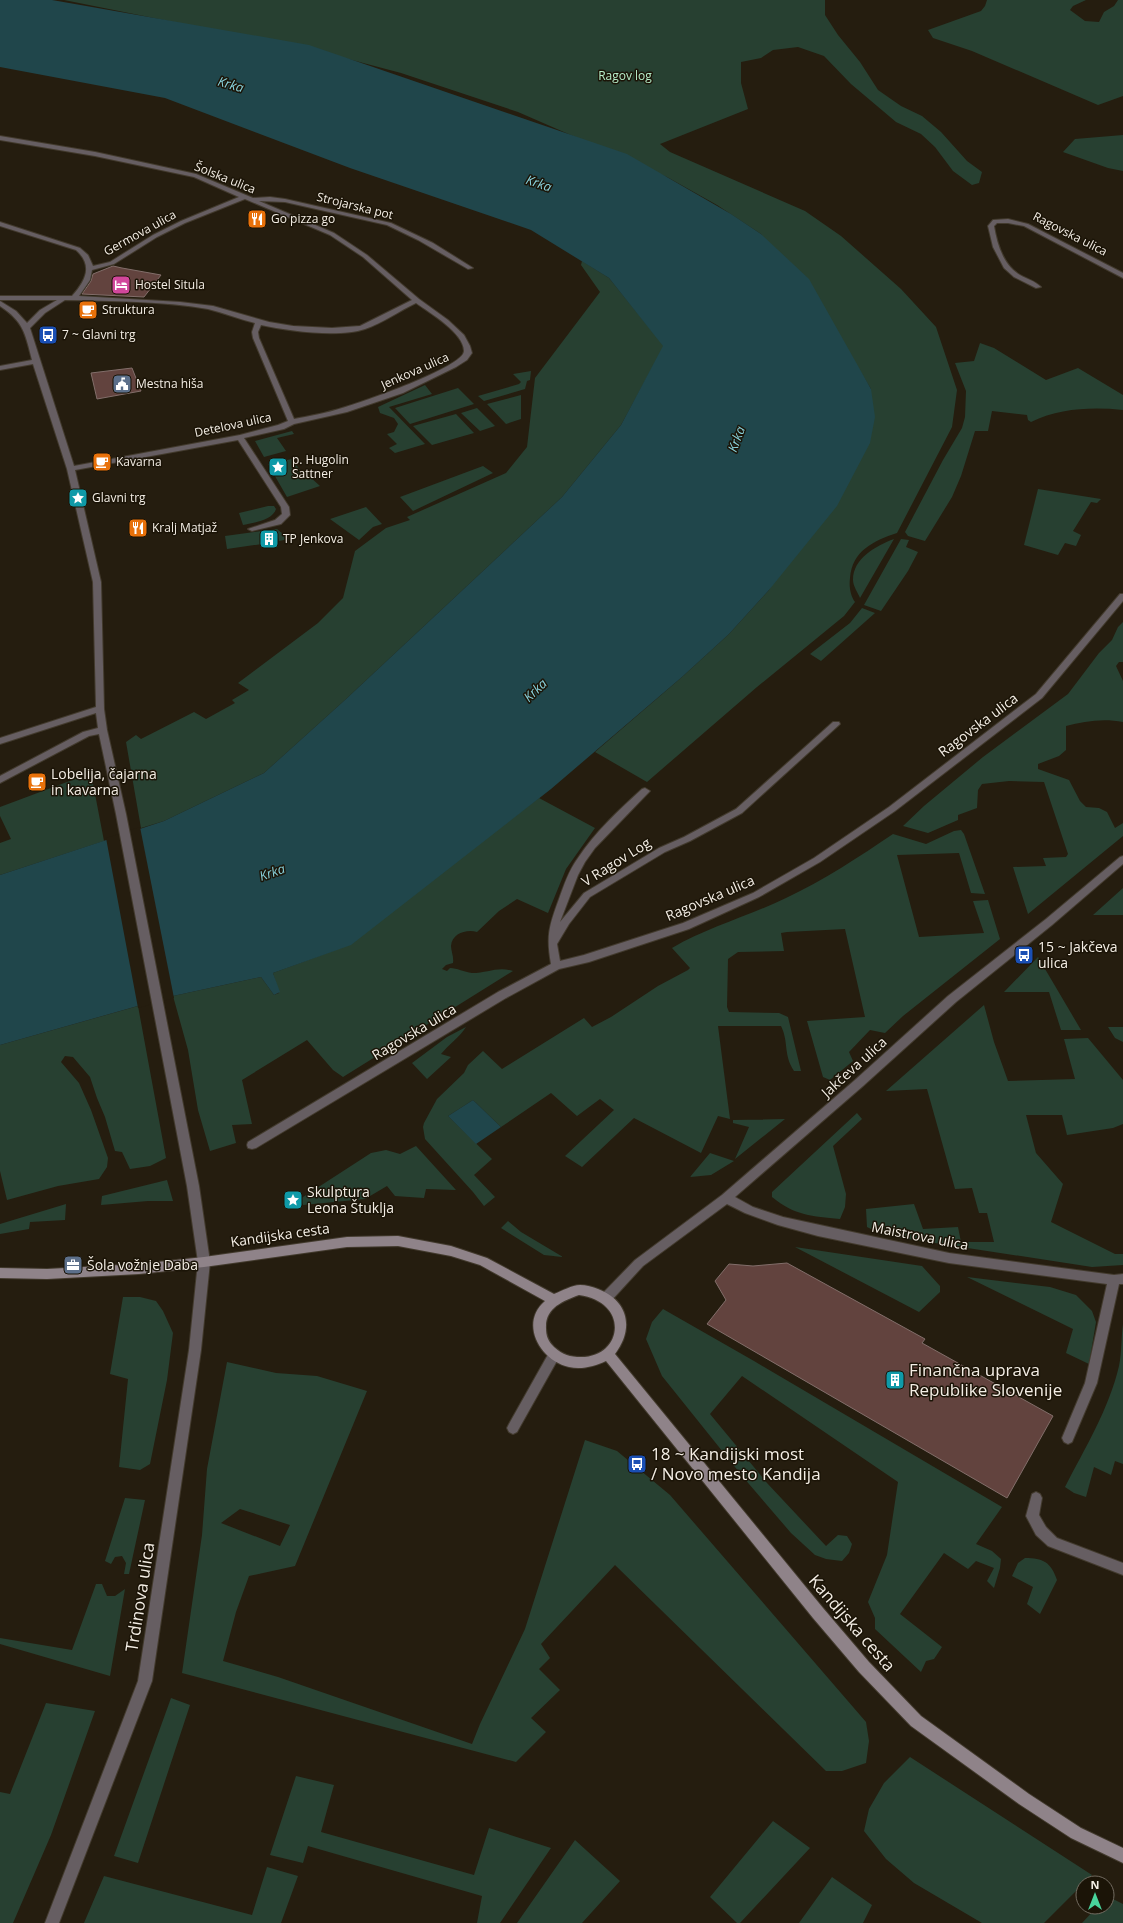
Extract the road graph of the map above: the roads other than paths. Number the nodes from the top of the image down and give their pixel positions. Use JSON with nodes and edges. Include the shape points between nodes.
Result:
{"nodes":[{"id":1,"x":0,"y":138,"type":"edge"},
{"id":2,"x":246,"y":198,"type":"junction"},
{"id":3,"x":0,"y":224,"type":"edge"},
{"id":4,"x":470,"y":268,"type":"dead end"},
{"id":5,"x":90,"y":269,"type":"junction"},
{"id":6,"x":1123,"y":276,"type":"edge"},
{"id":7,"x":1038,"y":287,"type":"dead end"},
{"id":8,"x":0,"y":298,"type":"edge"},
{"id":9,"x":65,"y":298,"type":"junction"},
{"id":10,"x":74,"y":298,"type":"junction"},
{"id":11,"x":417,"y":300,"type":"junction"},
{"id":12,"x":0,"y":304,"type":"edge"},
{"id":13,"x":258,"y":322,"type":"junction"},
{"id":14,"x":27,"y":328,"type":"junction"},
{"id":15,"x":36,"y":361,"type":"junction"},
{"id":16,"x":0,"y":368,"type":"edge"},
{"id":17,"x":292,"y":422,"type":"junction"},
{"id":18,"x":240,"y":437,"type":"junction"},
{"id":19,"x":71,"y":469,"type":"junction"},
{"id":20,"x":252,"y":529,"type":"dead end"},
{"id":21,"x":1123,"y":596,"type":"edge"},
{"id":22,"x":100,"y":709,"type":"junction"},
{"id":23,"x":836,"y":724,"type":"dead end"},
{"id":24,"x":103,"y":730,"type":"junction"},
{"id":25,"x":0,"y":741,"type":"edge"},
{"id":26,"x":0,"y":780,"type":"edge"},
{"id":27,"x":646,"y":791,"type":"dead end"},
{"id":28,"x":1123,"y":859,"type":"edge"},
{"id":29,"x":552,"y":944,"type":"junction"},
{"id":30,"x":556,"y":966,"type":"junction"},
{"id":31,"x":252,"y":1146,"type":"dead end"},
{"id":32,"x":726,"y":1198,"type":"junction"},
{"id":33,"x":204,"y":1262,"type":"junction"},
{"id":34,"x":0,"y":1273,"type":"edge"},
{"id":35,"x":1118,"y":1280,"type":"edge"},
{"id":36,"x":606,"y":1298,"type":"junction"},
{"id":37,"x":553,"y":1299,"type":"junction"},
{"id":38,"x":608,"y":1354,"type":"junction"},
{"id":39,"x":554,"y":1355,"type":"junction"},
{"id":40,"x":512,"y":1428,"type":"dead end"},
{"id":41,"x":1068,"y":1438,"type":"dead end"},
{"id":42,"x":1036,"y":1498,"type":"dead end"},
{"id":43,"x":1123,"y":1569,"type":"edge"},
{"id":44,"x":1123,"y":1856,"type":"edge"},
{"id":45,"x":52,"y":1923,"type":"edge"}],
"edges":[{"from":1,"to":2,"type":"street","name":"Šolska ulica","via":[[95,154],[196,176]]},
{"from":2,"to":4,"type":"street","name":"Strojarska pot","via":[[278,200],[376,220],[417,236]]},
{"from":2,"to":5,"type":"street","name":"Germova ulica","via":[[183,222],[112,263]]},
{"from":2,"to":11,"type":"street","name":"Šolska ulica","via":[[332,234],[365,256]]},
{"from":3,"to":5,"type":"street","via":[[78,249],[89,258]]},
{"from":5,"to":10,"type":"street"},
{"from":6,"to":7,"type":"street","name":"Ragovska ulica","via":[[1026,225],[995,222],[991,226],[992,236],[1005,267]]},
{"from":8,"to":9,"type":"street"},
{"from":9,"to":10,"type":"street"},
{"from":9,"to":14,"type":"street","via":[[33,318]]},
{"from":10,"to":13,"type":"street","via":[[187,304],[224,311]]},
{"from":11,"to":13,"type":"street","via":[[365,327],[356,329],[300,328]]},
{"from":11,"to":17,"type":"street","name":"Jenkova ulica","via":[[462,336],[468,353],[465,359],[378,399]]},
{"from":12,"to":14,"type":"street","via":[[14,312]]},
{"from":13,"to":17,"type":"street","name":"Detelova ulica","via":[[256,338]]},
{"from":14,"to":15,"type":"street"},
{"from":15,"to":16,"type":"street"},
{"from":15,"to":19,"type":"street"},
{"from":17,"to":18,"type":"street","name":"Detelova ulica"},
{"from":18,"to":19,"type":"street","name":"Detelova ulica"},
{"from":18,"to":20,"type":"street","via":[[286,507],[286,515],[278,522]]},
{"from":19,"to":22,"type":"street","via":[[98,582]]},
{"from":21,"to":30,"type":"street","name":"Ragovska ulica","via":[[1039,696],[892,809],[817,860],[756,895],[686,926]]},
{"from":22,"to":24,"type":"street"},
{"from":22,"to":25,"type":"street"},
{"from":23,"to":29,"type":"street","name":"V Ragov Log","via":[[739,812],[662,850],[587,895]]},
{"from":24,"to":26,"type":"street","via":[[86,734]]},
{"from":24,"to":33,"type":"street","name":"Trdinova ulica","via":[[193,1186]]},
{"from":27,"to":29,"type":"street","name":"V Ragov Log","via":[[627,808],[581,860],[555,922]]},
{"from":28,"to":32,"type":"street","name":"Jakčeva ulica","via":[[952,999]]},
{"from":29,"to":30,"type":"street"},
{"from":30,"to":31,"type":"street","name":"Ragovska ulica","via":[[496,999]]},
{"from":32,"to":35,"type":"street","name":"Maistrova ulica","via":[[782,1222],[818,1231],[949,1258]]},
{"from":32,"to":36,"type":"street","name":"Jakčeva ulica","via":[[639,1263]]},
{"from":33,"to":34,"type":"main road","name":"Kandijska cesta","via":[[139,1269],[47,1274]]},
{"from":33,"to":37,"type":"main road","name":"Kandijska cesta","via":[[347,1242],[398,1241],[451,1251],[483,1261]]},
{"from":33,"to":45,"type":"street","name":"Trdinova ulica","via":[[195,1350],[145,1681]]},
{"from":35,"to":41,"type":"street","name":"Maistrova ulica","via":[[1091,1383]]},
{"from":36,"to":37,"type":"main road","via":[[593,1292],[579,1290]]},
{"from":36,"to":38,"type":"main road","via":[[621,1319],[622,1332],[617,1344]]},
{"from":37,"to":39,"type":"main road","via":[[539,1320],[539,1333]]},
{"from":38,"to":39,"type":"main road","via":[[581,1363],[567,1361]]},
{"from":38,"to":44,"type":"main road","name":"Kandijska cesta","via":[[818,1613],[864,1667],[916,1721],[1076,1833]]},
{"from":39,"to":40,"type":"street"},
{"from":42,"to":43,"type":"street","via":[[1032,1516],[1041,1531],[1053,1542]]}]}
